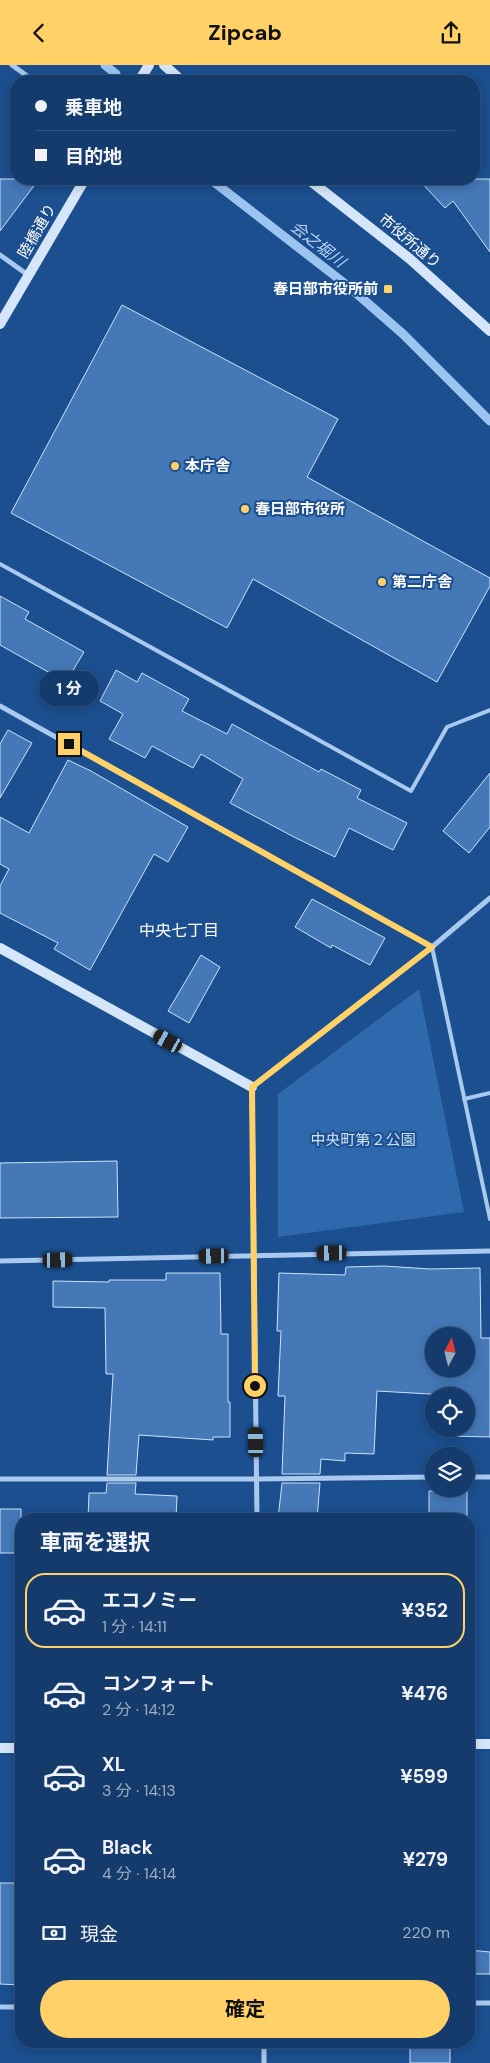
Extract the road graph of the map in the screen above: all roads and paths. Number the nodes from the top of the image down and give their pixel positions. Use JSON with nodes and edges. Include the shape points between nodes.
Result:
{"nodes":[{"id":1,"x":12,"y":65,"type":"edge"},
{"id":2,"x":164,"y":65,"type":"edge"},
{"id":3,"x":26,"y":75,"type":"edge"},
{"id":4,"x":175,"y":75,"type":"edge"},
{"id":5,"x":81,"y":185,"type":"edge"},
{"id":6,"x":316,"y":185,"type":"edge"},
{"id":7,"x":0,"y":255,"type":"edge"},
{"id":8,"x":29,"y":276,"type":"junction"},
{"id":9,"x":0,"y":325,"type":"edge"},
{"id":10,"x":490,"y":331,"type":"edge"},
{"id":11,"x":0,"y":564,"type":"edge"},
{"id":12,"x":0,"y":705,"type":"edge"},
{"id":13,"x":490,"y":710,"type":"edge"},
{"id":14,"x":490,"y":898,"type":"edge"},
{"id":15,"x":432,"y":947,"type":"junction"},
{"id":16,"x":0,"y":948,"type":"edge"},
{"id":17,"x":252,"y":1087,"type":"junction"},
{"id":18,"x":490,"y":1093,"type":"edge"},
{"id":19,"x":464,"y":1099,"type":"junction"},
{"id":20,"x":490,"y":1219,"type":"edge"},
{"id":21,"x":490,"y":1251,"type":"edge"},
{"id":22,"x":254,"y":1255,"type":"junction"},
{"id":23,"x":0,"y":1261,"type":"edge"},
{"id":24,"x":425,"y":1477,"type":"edge"},
{"id":25,"x":475,"y":1477,"type":"edge"},
{"id":26,"x":490,"y":1477,"type":"edge"},
{"id":27,"x":0,"y":1479,"type":"edge"},
{"id":28,"x":256,"y":1479,"type":"junction"},
{"id":29,"x":257,"y":1513,"type":"edge"},
{"id":30,"x":475,"y":1744,"type":"edge"},
{"id":31,"x":490,"y":1744,"type":"edge"},
{"id":32,"x":0,"y":1748,"type":"edge"},
{"id":33,"x":15,"y":1748,"type":"edge"},
{"id":34,"x":475,"y":2003,"type":"edge"},
{"id":35,"x":490,"y":2003,"type":"edge"},
{"id":36,"x":0,"y":2007,"type":"edge"},
{"id":37,"x":15,"y":2007,"type":"edge"},
{"id":38,"x":264,"y":2048,"type":"edge"},
{"id":39,"x":264,"y":2063,"type":"edge"}],
"edges":[{"from":1,"to":3,"type":"street"},
{"from":2,"to":4,"type":"street"},
{"from":5,"to":8,"type":"street","name":"陸橋通り"},
{"from":6,"to":10,"type":"street","name":"市役所通り","via":[[410,259]]},
{"from":7,"to":8,"type":"street"},
{"from":8,"to":9,"type":"street","name":"陸橋通り"},
{"from":11,"to":13,"type":"lane","via":[[411,791],[447,727]]},
{"from":12,"to":15,"type":"street"},
{"from":14,"to":15,"type":"street"},
{"from":15,"to":17,"type":"street"},
{"from":15,"to":19,"type":"lane"},
{"from":16,"to":17,"type":"street"},
{"from":17,"to":22,"type":"street"},
{"from":18,"to":19,"type":"lane"},
{"from":19,"to":20,"type":"lane"},
{"from":21,"to":22,"type":"street"},
{"from":22,"to":23,"type":"street"},
{"from":22,"to":28,"type":"street"},
{"from":24,"to":28,"type":"street"},
{"from":25,"to":26,"type":"street"},
{"from":27,"to":28,"type":"street"},
{"from":28,"to":29,"type":"street"},
{"from":30,"to":31,"type":"street"},
{"from":32,"to":33,"type":"street"},
{"from":34,"to":35,"type":"street"},
{"from":36,"to":37,"type":"street"},
{"from":38,"to":39,"type":"street"}]}
